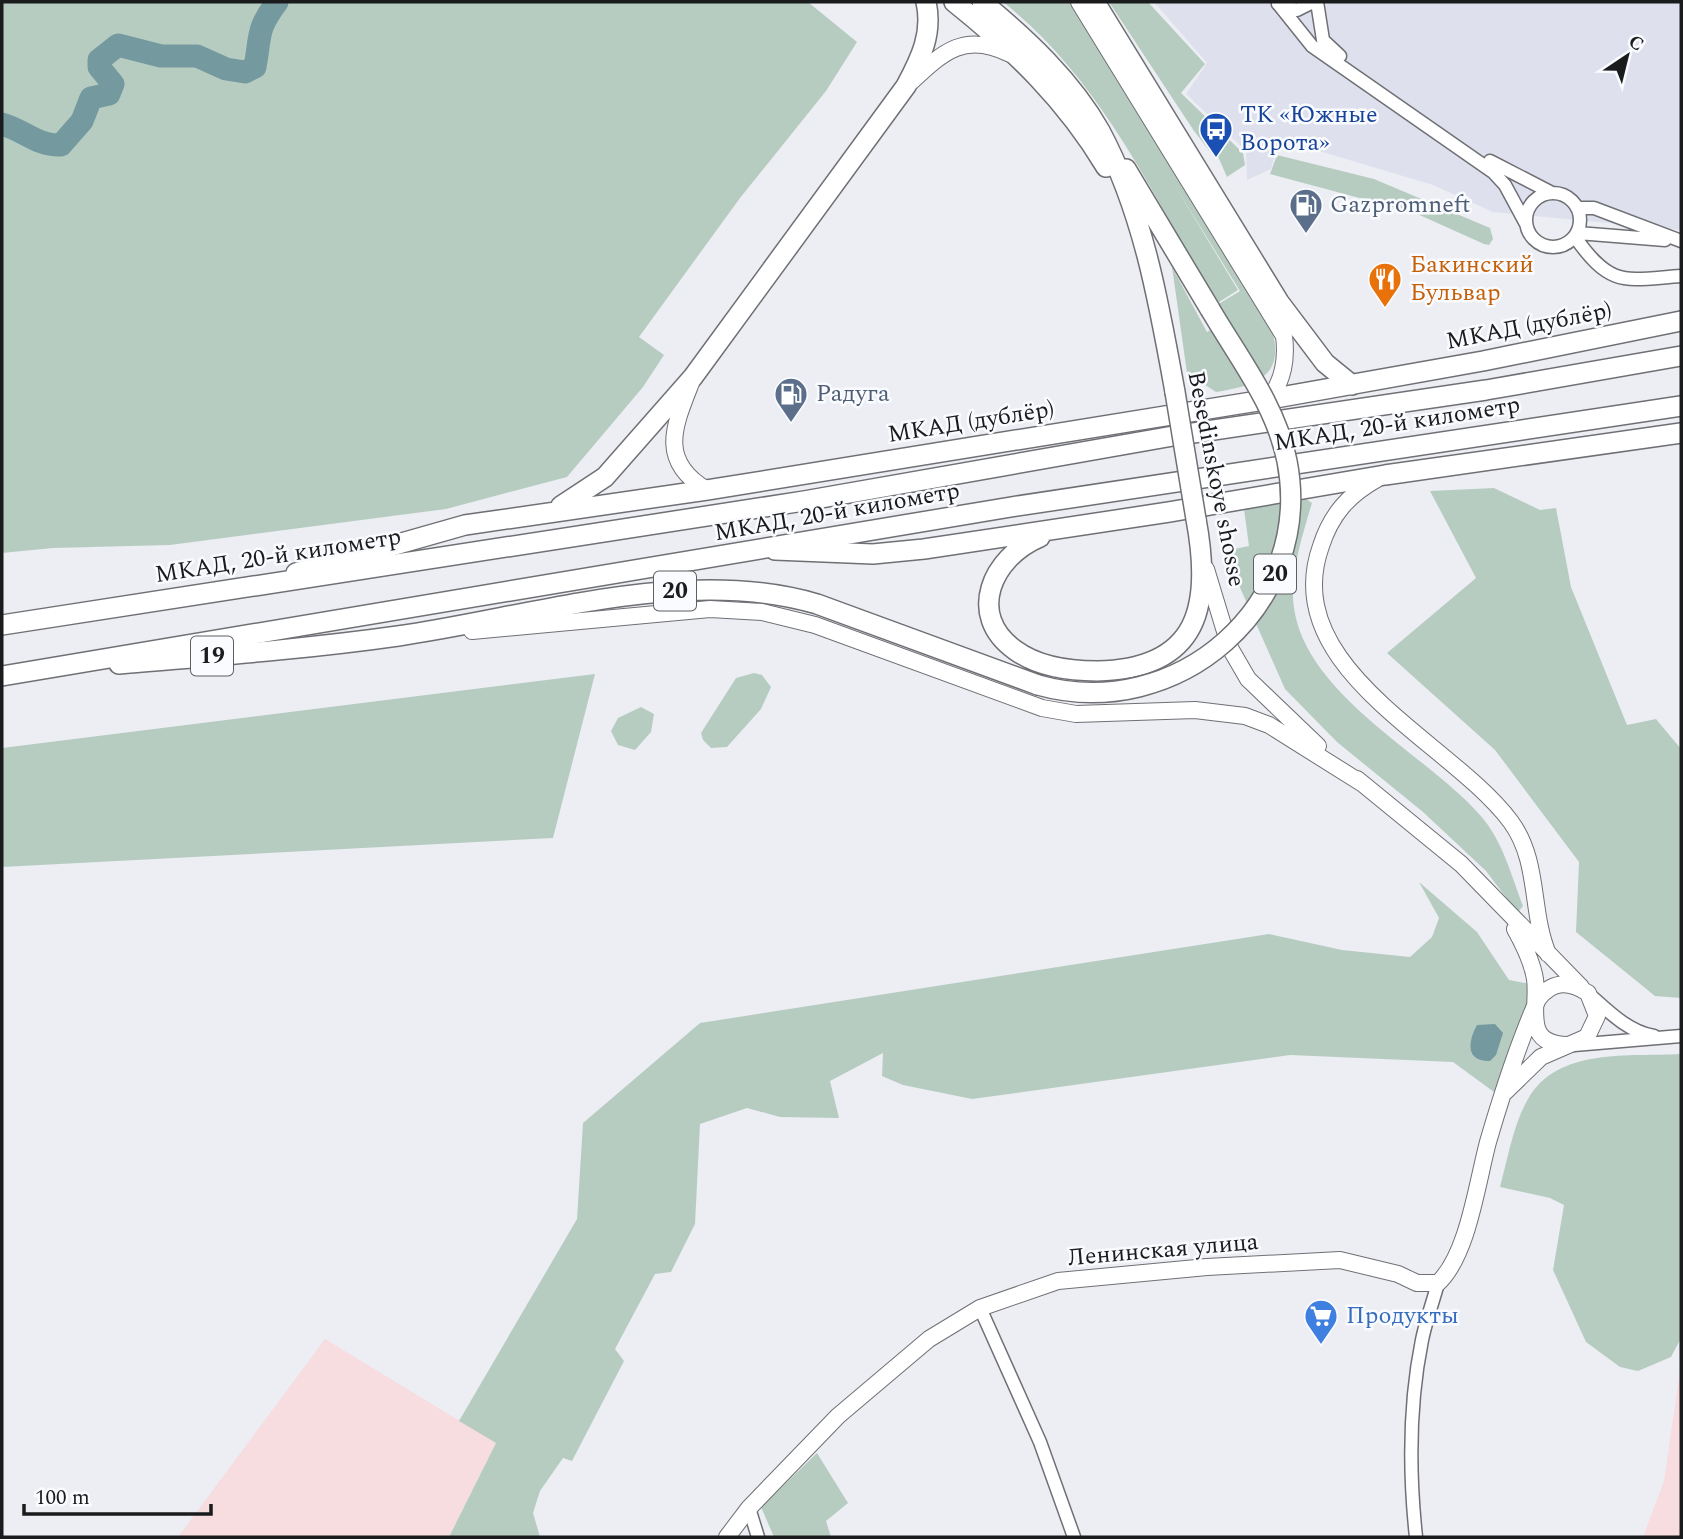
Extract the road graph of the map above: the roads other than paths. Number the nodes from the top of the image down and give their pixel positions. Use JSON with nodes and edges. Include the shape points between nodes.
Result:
{"nodes":[{"id":1,"x":926,"y":2,"type":"edge"},
{"id":2,"x":954,"y":2,"type":"edge"},
{"id":3,"x":982,"y":2,"type":"edge"},
{"id":4,"x":1079,"y":2,"type":"edge"},
{"id":5,"x":1095,"y":2,"type":"edge"},
{"id":6,"x":1315,"y":2,"type":"edge"},
{"id":7,"x":1278,"y":4,"type":"edge"},
{"id":8,"x":1027,"y":63,"type":"junction"},
{"id":9,"x":906,"y":86,"type":"junction"},
{"id":10,"x":1099,"y":129,"type":"junction"},
{"id":11,"x":1552,"y":192,"type":"junction"},
{"id":12,"x":1578,"y":208,"type":"junction"},
{"id":13,"x":1131,"y":210,"type":"junction"},
{"id":14,"x":1526,"y":224,"type":"junction"},
{"id":15,"x":1576,"y":235,"type":"junction"},
{"id":16,"x":1681,"y":241,"type":"edge"},
{"id":17,"x":1681,"y":276,"type":"edge"},
{"id":18,"x":1681,"y":321,"type":"edge"},
{"id":19,"x":1681,"y":356,"type":"edge"},
{"id":20,"x":693,"y":377,"type":"junction"},
{"id":21,"x":1352,"y":384,"type":"junction"},
{"id":22,"x":1270,"y":399,"type":"junction"},
{"id":23,"x":1681,"y":406,"type":"edge"},
{"id":24,"x":1681,"y":433,"type":"edge"},
{"id":25,"x":1385,"y":475,"type":"junction"},
{"id":26,"x":707,"y":490,"type":"junction"},
{"id":27,"x":553,"y":510,"type":"junction"},
{"id":28,"x":1064,"y":528,"type":"junction"},
{"id":29,"x":766,"y":550,"type":"junction"},
{"id":30,"x":1204,"y":561,"type":"junction"},
{"id":31,"x":271,"y":581,"type":"junction"},
{"id":32,"x":2,"y":625,"type":"edge"},
{"id":33,"x":400,"y":636,"type":"junction"},
{"id":34,"x":24,"y":673,"type":"junction"},
{"id":35,"x":2,"y":676,"type":"edge"},
{"id":36,"x":1363,"y":784,"type":"junction"},
{"id":37,"x":1493,"y":897,"type":"junction"},
{"id":38,"x":1548,"y":954,"type":"junction"},
{"id":39,"x":1588,"y":993,"type":"junction"},
{"id":40,"x":1535,"y":1006,"type":"junction"},
{"id":41,"x":1675,"y":1037,"type":"edge"},
{"id":42,"x":1573,"y":1045,"type":"junction"},
{"id":43,"x":1505,"y":1092,"type":"junction"},
{"id":44,"x":1438,"y":1283,"type":"junction"},
{"id":45,"x":980,"y":1308,"type":"junction"},
{"id":46,"x":749,"y":1508,"type":"junction"},
{"id":47,"x":727,"y":1537,"type":"edge"},
{"id":48,"x":758,"y":1537,"type":"edge"},
{"id":49,"x":1074,"y":1537,"type":"edge"},
{"id":50,"x":1416,"y":1537,"type":"edge"}],
"edges":[{"from":1,"to":9,"type":"main road","via":[[930,19],[927,38]]},
{"from":2,"to":8,"type":"main road","name":"Besedinskoye shosse"},
{"from":3,"to":10,"type":"main road","name":"Besedinskoye shosse","via":[[1049,65]]},
{"from":4,"to":22,"type":"street","via":[[1284,336],[1282,375]]},
{"from":5,"to":21,"type":"main road","via":[[1279,303],[1325,363]]},
{"from":6,"to":7,"type":"street","via":[[1297,10]]},
{"from":6,"to":11,"type":"street","via":[[1323,40],[1331,50],[1497,167]]},
{"from":7,"to":14,"type":"street","via":[[1312,46],[1493,172]]},
{"from":8,"to":9,"type":"street","via":[[981,43],[961,45],[942,53]]},
{"from":8,"to":13,"type":"main road","name":"Besedinskoye shosse","via":[[1071,115]]},
{"from":9,"to":20,"type":"main road"},
{"from":10,"to":13,"type":"main road","name":"Besedinskoye shosse","via":[[1117,165]]},
{"from":10,"to":33,"type":"main road","number":"20","bridge":true,"via":[[1264,399],[1287,461],[1289,516],[1275,574],[1242,626],[1224,643],[1183,672],[1142,687],[1103,693],[1038,685],[817,604],[760,591],[669,591]]},
{"from":11,"to":12,"type":"street","via":[[1567,196]]},
{"from":11,"to":14,"type":"street","via":[[1532,203]]},
{"from":12,"to":15,"type":"street","via":[[1581,221]]},
{"from":12,"to":16,"type":"street","via":[[1594,208]]},
{"from":13,"to":30,"type":"main road","name":"Besedinskoye shosse","bridge":true,"via":[[1158,297]]},
{"from":14,"to":15,"type":"street","via":[[1532,237],[1549,247],[1563,246]]},
{"from":15,"to":16,"type":"street"},
{"from":15,"to":17,"type":"street","via":[[1587,256],[1609,275],[1630,279]]},
{"from":18,"to":21,"type":"main road","name":"МКАД (дублёр)"},
{"from":19,"to":31,"type":"main road","name":"МКАД, 20-й километр","via":[[1148,440],[804,501]]},
{"from":20,"to":26,"type":"street","via":[[673,437],[685,474]]},
{"from":20,"to":27,"type":"main road","via":[[605,477]]},
{"from":21,"to":22,"type":"main road","name":"МКАД (дублёр)"},
{"from":22,"to":26,"type":"main road","name":"МКАД (дублёр)"},
{"from":23,"to":29,"type":"main road","name":"МКАД, 20-й километр"},
{"from":24,"to":25,"type":"main road"},
{"from":25,"to":28,"type":"main road"},
{"from":25,"to":38,"type":"street","via":[[1357,490],[1327,528],[1316,557],[1320,621],[1332,649],[1358,681],[1510,821],[1525,844]]},
{"from":26,"to":27,"type":"main road","name":"МКАД (дублёр)"},
{"from":27,"to":31,"type":"main road","name":"МКАД (дублёр)","via":[[465,525]]},
{"from":28,"to":29,"type":"main road","via":[[873,554]]},
{"from":28,"to":30,"type":"main road","via":[[1010,554],[996,572],[990,596],[994,624],[1006,643],[1026,657],[1057,668],[1081,671],[1146,664],[1177,646],[1198,612]]},
{"from":29,"to":34,"type":"main road","name":"МКАД, 20-й километр"},
{"from":30,"to":36,"type":"street","name":"Besedinskoye shosse","via":[[1225,636],[1248,679]]},
{"from":31,"to":32,"type":"main road","name":"МКАД, 20-й километр"},
{"from":33,"to":34,"type":"main road","number":"19"},
{"from":33,"to":36,"type":"street","number":"19","via":[[710,609],[762,612],[815,625],[1042,708],[1076,714],[1195,710],[1245,716],[1269,725]]},
{"from":34,"to":35,"type":"main road","name":"МКАД, 20-й километр"},
{"from":36,"to":37,"type":"street","name":"Besedinskoye shosse","via":[[1461,864]]},
{"from":37,"to":38,"type":"street","name":"Besedinskoye shosse"},
{"from":37,"to":40,"type":"street","name":"Besedinskoye shosse","via":[[1529,956]]},
{"from":38,"to":39,"type":"street","name":"Besedinskoye shosse"},
{"from":39,"to":40,"type":"street","via":[[1574,985],[1558,984],[1543,992]]},
{"from":39,"to":41,"type":"street","via":[[1638,1031]]},
{"from":39,"to":42,"type":"street","via":[[1596,1007],[1595,1024],[1587,1037]]},
{"from":40,"to":42,"type":"street","via":[[1535,1023],[1543,1037],[1556,1045]]},
{"from":40,"to":43,"type":"street"},
{"from":41,"to":42,"type":"street"},
{"from":42,"to":43,"type":"street","via":[[1537,1059]]},
{"from":43,"to":44,"type":"street","via":[[1456,1261]]},
{"from":44,"to":45,"type":"street","name":"Ленинская улица","via":[[1417,1283],[1340,1260],[1207,1266],[1058,1281]]},
{"from":44,"to":50,"type":"street","via":[[1413,1394]]},
{"from":45,"to":46,"type":"street","name":"Ленинская улица","via":[[929,1339],[838,1416]]},
{"from":45,"to":49,"type":"street","via":[[1041,1443]]},
{"from":46,"to":47,"type":"street","name":"Ленинская улица"},
{"from":46,"to":48,"type":"street"}]}
